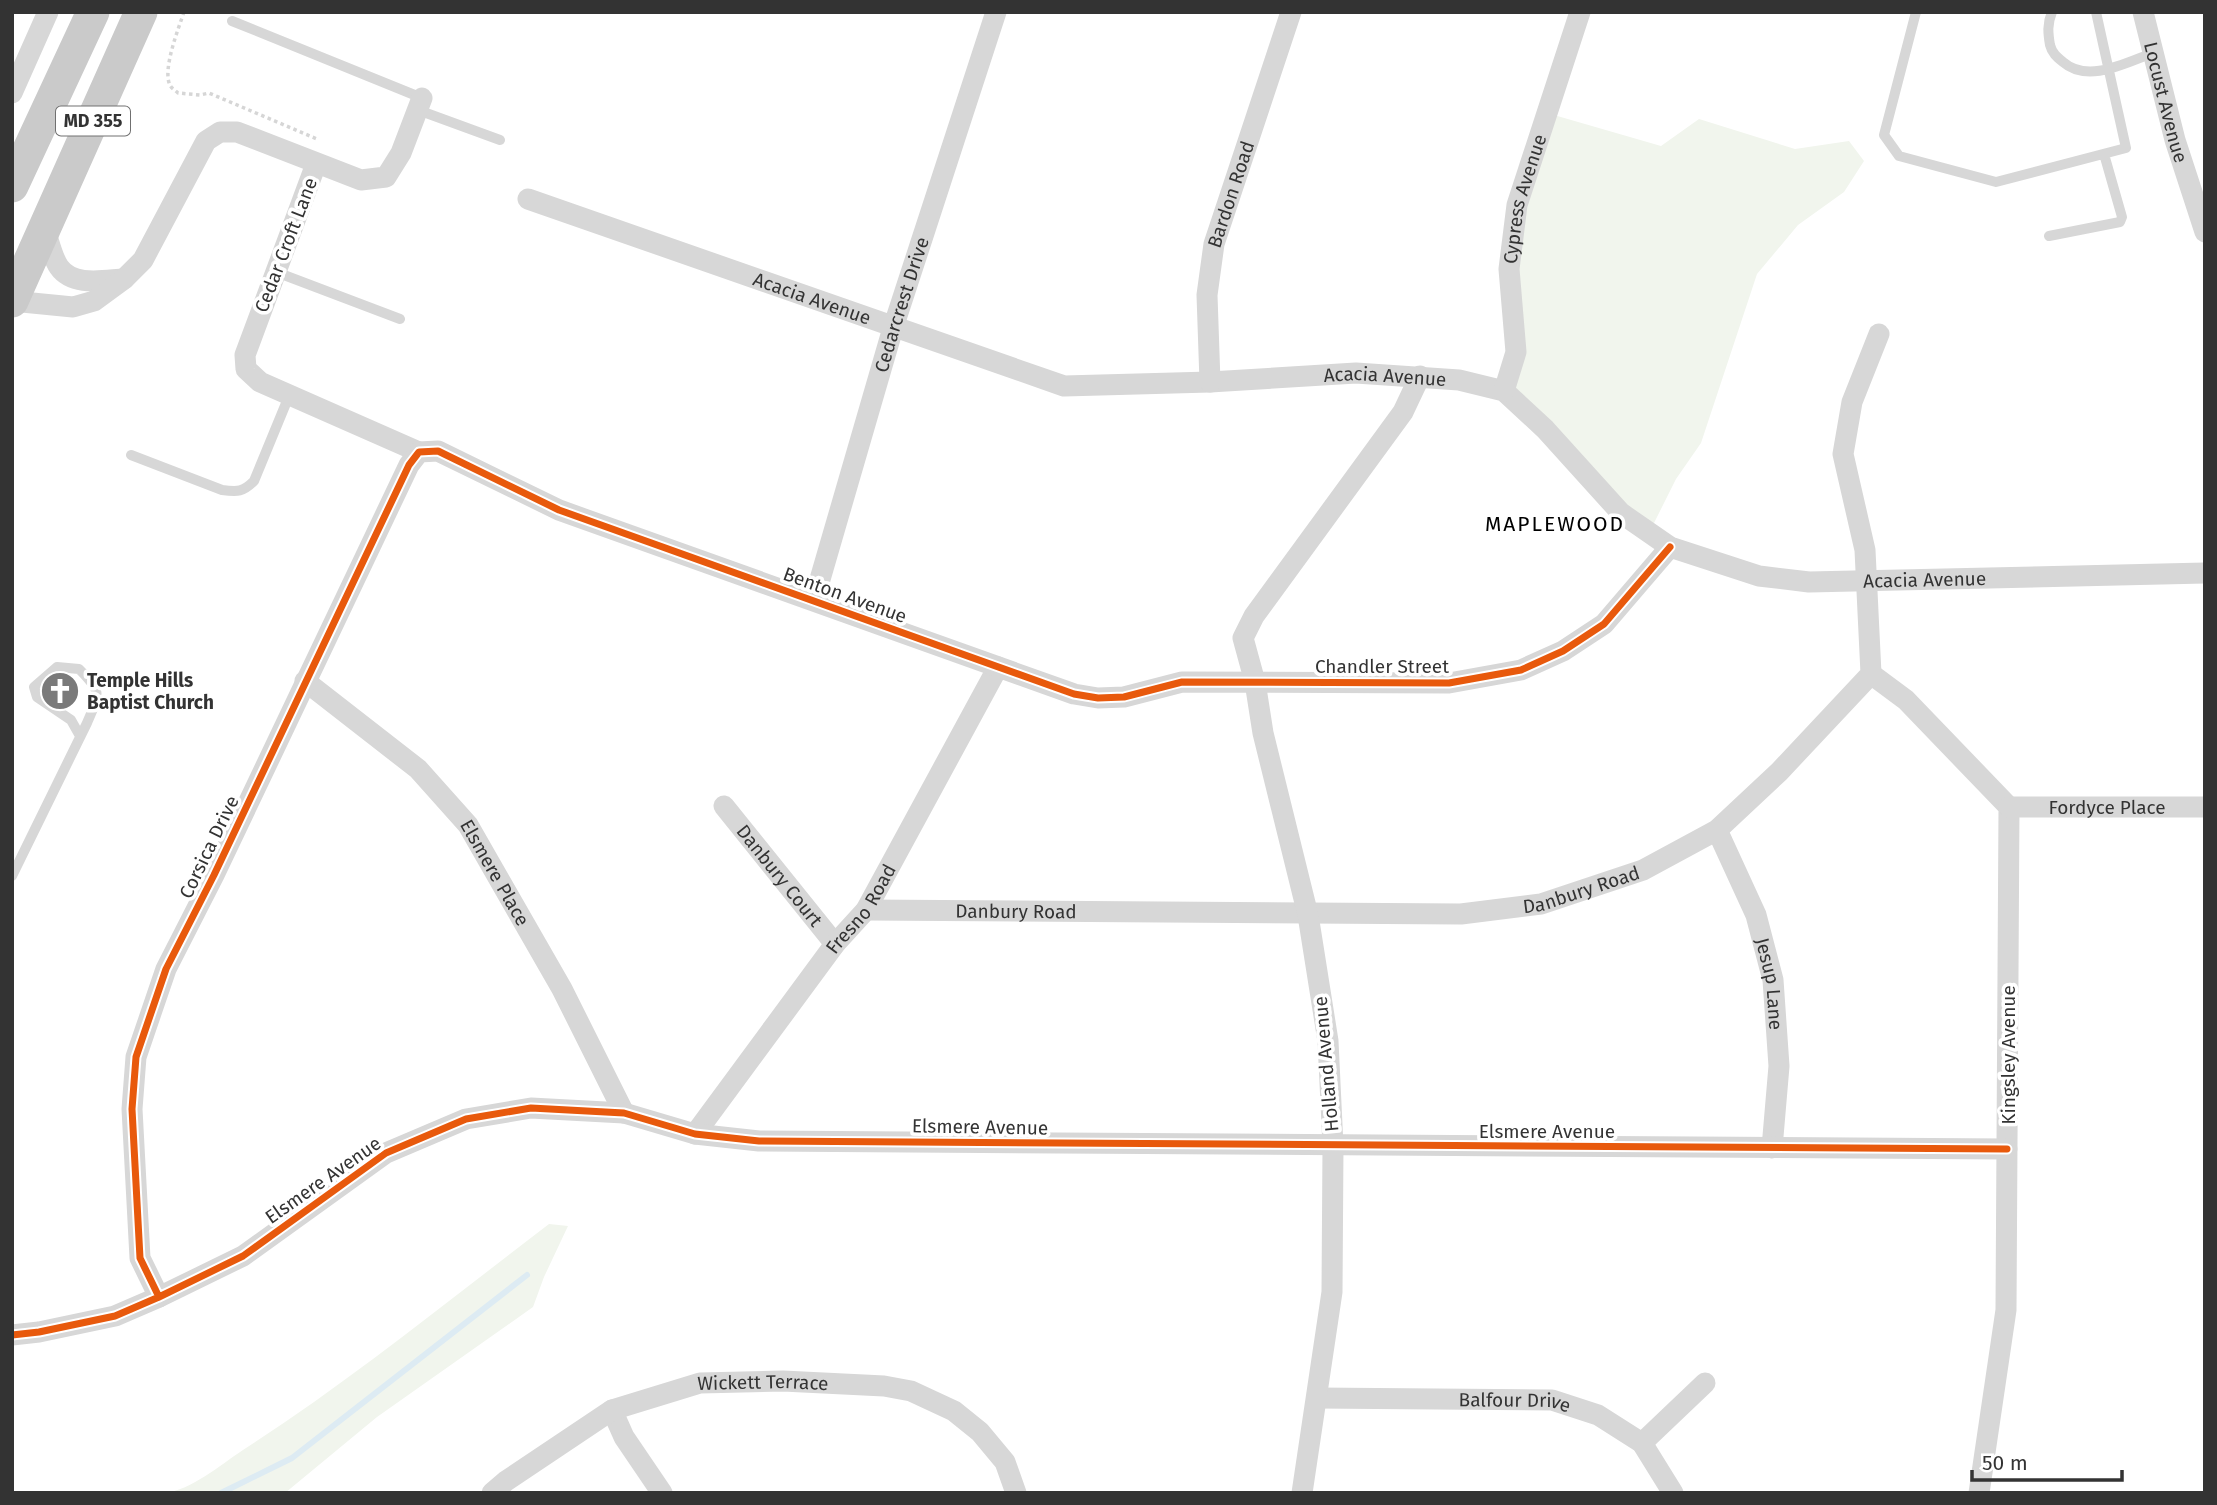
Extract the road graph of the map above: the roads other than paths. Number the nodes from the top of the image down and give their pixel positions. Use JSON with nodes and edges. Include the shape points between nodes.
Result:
{"nodes":[{"id":1,"x":48,"y":12,"type":"edge"},
{"id":2,"x":93,"y":12,"type":"edge"},
{"id":3,"x":141,"y":12,"type":"edge"},
{"id":4,"x":996,"y":12,"type":"edge"},
{"id":5,"x":1291,"y":12,"type":"edge"},
{"id":6,"x":1580,"y":12,"type":"edge"},
{"id":7,"x":1916,"y":12,"type":"edge"},
{"id":8,"x":2052,"y":12,"type":"edge"},
{"id":9,"x":2096,"y":12,"type":"edge"},
{"id":10,"x":2143,"y":12,"type":"edge"},
{"id":11,"x":232,"y":21,"type":"dead end"},
{"id":12,"x":2153,"y":53,"type":"junction"},
{"id":13,"x":2110,"y":69,"type":"junction"},
{"id":14,"x":12,"y":93,"type":"edge"},
{"id":15,"x":420,"y":104,"type":"junction"},
{"id":16,"x":500,"y":140,"type":"dead end"},
{"id":17,"x":2104,"y":154,"type":"junction"},
{"id":18,"x":316,"y":164,"type":"junction"},
{"id":19,"x":12,"y":186,"type":"edge"},
{"id":20,"x":527,"y":199,"type":"dead end"},
{"id":21,"x":44,"y":230,"type":"junction"},
{"id":22,"x":2205,"y":232,"type":"edge"},
{"id":23,"x":2049,"y":236,"type":"dead end"},
{"id":24,"x":12,"y":241,"type":"edge"},
{"id":25,"x":276,"y":272,"type":"junction"},
{"id":26,"x":124,"y":279,"type":"junction"},
{"id":27,"x":12,"y":301,"type":"edge"},
{"id":28,"x":400,"y":319,"type":"dead end"},
{"id":29,"x":893,"y":328,"type":"junction"},
{"id":30,"x":1879,"y":334,"type":"dead end"},
{"id":31,"x":1420,"y":376,"type":"junction"},
{"id":32,"x":1210,"y":382,"type":"junction"},
{"id":33,"x":1504,"y":391,"type":"junction"},
{"id":34,"x":289,"y":396,"type":"junction"},
{"id":35,"x":429,"y":452,"type":"junction"},
{"id":36,"x":131,"y":455,"type":"dead end"},
{"id":37,"x":1670,"y":547,"type":"junction"},
{"id":38,"x":2205,"y":573,"type":"edge"},
{"id":39,"x":1866,"y":580,"type":"junction"},
{"id":40,"x":814,"y":600,"type":"junction"},
{"id":41,"x":998,"y":667,"type":"junction"},
{"id":42,"x":1871,"y":674,"type":"junction"},
{"id":43,"x":305,"y":681,"type":"junction"},
{"id":44,"x":1255,"y":682,"type":"junction"},
{"id":45,"x":80,"y":736,"type":"junction"},
{"id":46,"x":724,"y":806,"type":"dead end"},
{"id":47,"x":2009,"y":807,"type":"junction"},
{"id":48,"x":2205,"y":807,"type":"edge"},
{"id":49,"x":1717,"y":830,"type":"junction"},
{"id":50,"x":12,"y":876,"type":"edge"},
{"id":51,"x":866,"y":910,"type":"junction"},
{"id":52,"x":1308,"y":915,"type":"junction"},
{"id":53,"x":835,"y":944,"type":"junction"},
{"id":54,"x":624,"y":1114,"type":"junction"},
{"id":55,"x":695,"y":1134,"type":"junction"},
{"id":56,"x":1333,"y":1146,"type":"junction"},
{"id":57,"x":1772,"y":1148,"type":"junction"},
{"id":58,"x":2007,"y":1149,"type":"junction"},
{"id":59,"x":159,"y":1297,"type":"junction"},
{"id":60,"x":12,"y":1335,"type":"edge"},
{"id":61,"x":1705,"y":1383,"type":"dead end"},
{"id":62,"x":1317,"y":1398,"type":"junction"},
{"id":63,"x":612,"y":1410,"type":"junction"},
{"id":64,"x":1642,"y":1443,"type":"junction"},
{"id":65,"x":492,"y":1493,"type":"edge"},
{"id":66,"x":662,"y":1493,"type":"edge"},
{"id":67,"x":1016,"y":1493,"type":"edge"},
{"id":68,"x":1302,"y":1493,"type":"edge"},
{"id":69,"x":1673,"y":1493,"type":"edge"},
{"id":70,"x":1979,"y":1493,"type":"edge"}],
"edges":[{"from":1,"to":14,"type":"street"},
{"from":2,"to":19,"type":"main road","number":"MD 355"},
{"from":3,"to":21,"type":"main road","number":"MD 355"},
{"from":4,"to":29,"type":"street","name":"Cedarcrest Drive"},
{"from":5,"to":32,"type":"street","name":"Bardon Road","via":[[1214,244],[1207,295]]},
{"from":6,"to":33,"type":"street","name":"Cypress Avenue","via":[[1517,205],[1508,269],[1516,352]]},
{"from":7,"to":17,"type":"lane","via":[[1884,135],[1899,156],[1996,182]]},
{"from":8,"to":13,"type":"lane","via":[[2048,26],[2051,50],[2057,57],[2082,71]]},
{"from":9,"to":13,"type":"lane"},
{"from":10,"to":12,"type":"street","name":"Locust Avenue"},
{"from":11,"to":15,"type":"lane"},
{"from":12,"to":13,"type":"lane"},
{"from":12,"to":22,"type":"street","name":"Locust Avenue"},
{"from":13,"to":17,"type":"lane","via":[[2126,148]]},
{"from":15,"to":16,"type":"lane"},
{"from":15,"to":18,"type":"street","via":[[386,177],[361,180]]},
{"from":17,"to":23,"type":"lane","via":[[2120,222]]},
{"from":18,"to":25,"type":"street","name":"Cedar Croft Lane"},
{"from":18,"to":26,"type":"street","name":"Cedar Croft Lane","via":[[237,132],[220,132],[206,141],[143,260]]},
{"from":20,"to":29,"type":"street","name":"Acacia Avenue"},
{"from":21,"to":24,"type":"main road"},
{"from":21,"to":26,"type":"street","via":[[60,268],[69,276]]},
{"from":21,"to":27,"type":"main road","number":"MD 355"},
{"from":25,"to":28,"type":"lane"},
{"from":25,"to":34,"type":"street","name":"Cedar Croft Lane","via":[[245,355],[246,369],[260,382]]},
{"from":26,"to":27,"type":"street","name":"Cedar Croft Lane","via":[[94,301],[73,307]]},
{"from":29,"to":32,"type":"street","name":"Acacia Avenue","via":[[1064,386]]},
{"from":29,"to":40,"type":"street","name":"Cedarcrest Drive"},
{"from":30,"to":39,"type":"street","via":[[1852,402],[1843,454],[1865,550]]},
{"from":31,"to":32,"type":"street","name":"Acacia Avenue","via":[[1356,373]]},
{"from":31,"to":33,"type":"street","name":"Acacia Avenue"},
{"from":31,"to":44,"type":"street","via":[[1403,412],[1254,616],[1243,638]]},
{"from":33,"to":37,"type":"street","name":"Acacia Avenue","via":[[1621,513]]},
{"from":34,"to":35,"type":"street","name":"Cedar Croft Lane"},
{"from":34,"to":36,"type":"lane","via":[[254,481],[244,491],[222,490]]},
{"from":35,"to":40,"type":"street","name":"Benton Avenue","via":[[559,510]]},
{"from":35,"to":43,"type":"street","name":"Corsica Drive","via":[[409,465]]},
{"from":37,"to":39,"type":"street","name":"Acacia Avenue","via":[[1759,576],[1809,582]]},
{"from":37,"to":44,"type":"street","name":"Chandler Street","via":[[1604,624],[1563,651],[1521,670],[1449,683]]},
{"from":38,"to":39,"type":"street","name":"Acacia Avenue"},
{"from":39,"to":42,"type":"street"},
{"from":40,"to":41,"type":"street","name":"Benton Avenue"},
{"from":41,"to":44,"type":"street","name":"Benton Avenue","via":[[1073,694],[1098,698],[1182,682]]},
{"from":41,"to":51,"type":"street","name":"Fresno Road"},
{"from":42,"to":47,"type":"street","via":[[1906,700]]},
{"from":42,"to":49,"type":"street","name":"Danbury Road"},
{"from":43,"to":54,"type":"street","name":"Elsmere Place","via":[[418,769],[468,825],[562,989]]},
{"from":43,"to":59,"type":"street","name":"Corsica Drive","via":[[166,969],[136,1057],[132,1109],[140,1258]]},
{"from":44,"to":52,"type":"street","name":"Holland Avenue","via":[[1263,733]]},
{"from":45,"to":45,"type":"lane","via":[[97,701],[96,686],[79,669],[57,667],[34,687],[37,697],[71,720]]},
{"from":45,"to":50,"type":"lane"},
{"from":46,"to":53,"type":"street","name":"Danbury Court"},
{"from":47,"to":48,"type":"street","name":"Fordyce Place"},
{"from":47,"to":58,"type":"street","name":"Kingsley Avenue"},
{"from":49,"to":52,"type":"street","name":"Danbury Road","via":[[1643,870],[1541,904],[1461,914]]},
{"from":49,"to":57,"type":"street","name":"Jesup Lane","via":[[1756,915],[1773,980],[1779,1066]]},
{"from":51,"to":52,"type":"street","name":"Danbury Road"},
{"from":51,"to":53,"type":"street","name":"Fresno Road"},
{"from":52,"to":56,"type":"street","name":"Holland Avenue","via":[[1328,1041]]},
{"from":53,"to":55,"type":"street","name":"Fresno Road"},
{"from":54,"to":55,"type":"street","name":"Elsmere Avenue"},
{"from":54,"to":59,"type":"street","name":"Elsmere Avenue","via":[[531,1108],[466,1119],[415,1139],[386,1153],[243,1256]]},
{"from":55,"to":56,"type":"street","name":"Elsmere Avenue","via":[[759,1141]]},
{"from":56,"to":57,"type":"street","name":"Elsmere Avenue"},
{"from":56,"to":62,"type":"street","name":"Holland Avenue","via":[[1332,1292]]},
{"from":57,"to":58,"type":"street","name":"Elsmere Avenue"},
{"from":58,"to":70,"type":"street","name":"Kingsley Avenue","via":[[2006,1310]]},
{"from":59,"to":60,"type":"street","name":"Elsmere Avenue","via":[[115,1316]]},
{"from":61,"to":64,"type":"street"},
{"from":62,"to":64,"type":"street","name":"Balfour Drive","via":[[1552,1400],[1598,1415]]},
{"from":62,"to":68,"type":"street","name":"Holland Avenue"},
{"from":63,"to":65,"type":"street","name":"Wickett Terrace"},
{"from":63,"to":66,"type":"street","via":[[624,1437]]},
{"from":63,"to":67,"type":"street","name":"Wickett Terrace","via":[[700,1383],[783,1381],[911,1391],[954,1411],[980,1432],[1004,1462]]},
{"from":64,"to":69,"type":"street","name":"Balfour Drive"}]}
